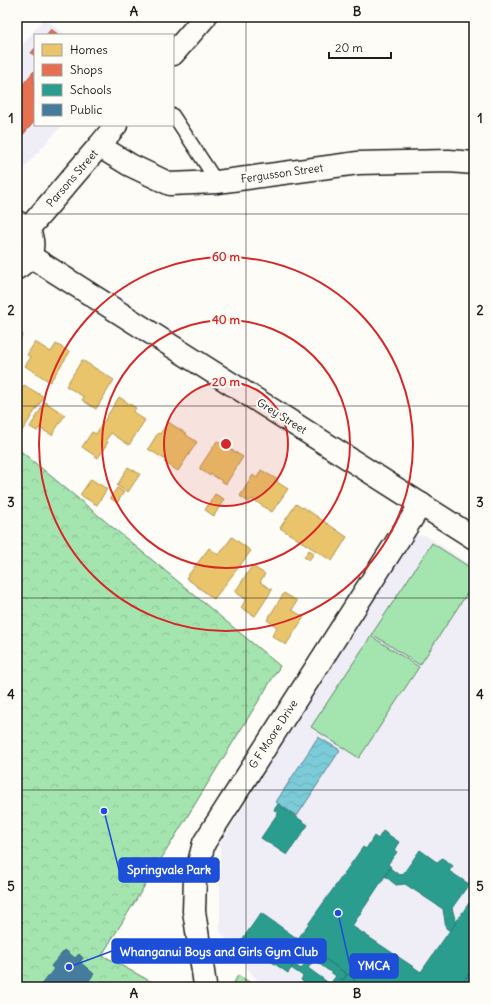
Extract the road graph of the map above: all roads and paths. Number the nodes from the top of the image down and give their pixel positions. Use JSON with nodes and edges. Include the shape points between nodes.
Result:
{"nodes":[{"id":1,"x":204,"y":17,"type":"edge"},
{"id":2,"x":174,"y":53,"type":"edge"},
{"id":3,"x":174,"y":117,"type":"edge"},
{"id":4,"x":115,"y":126,"type":"edge"},
{"id":5,"x":99,"y":146,"type":"junction"},
{"id":6,"x":474,"y":163,"type":"edge"},
{"id":7,"x":217,"y":182,"type":"junction"},
{"id":8,"x":22,"y":225,"type":"edge"},
{"id":9,"x":24,"y":262,"type":"edge"},
{"id":10,"x":421,"y":504,"type":"junction"},
{"id":11,"x":474,"y":538,"type":"edge"},
{"id":12,"x":205,"y":986,"type":"edge"}],
"edges":[{"from":1,"to":2,"type":"street"},
{"from":3,"to":7,"type":"lane"},
{"from":4,"to":5,"type":"street","name":"Parsons Street"},
{"from":5,"to":7,"type":"street","name":"Fergusson Street","via":[[130,165],[170,184]]},
{"from":5,"to":8,"type":"street","name":"Parsons Street"},
{"from":6,"to":7,"type":"street","name":"Fergusson Street","via":[[358,163]]},
{"from":8,"to":9,"type":"street","via":[[33,242]]},
{"from":9,"to":10,"type":"street","name":"Grey Street"},
{"from":10,"to":11,"type":"street","name":"Grey Street"},
{"from":10,"to":12,"type":"street","name":"G F Moore Drive","via":[[204,843],[195,878],[194,911]]}]}
